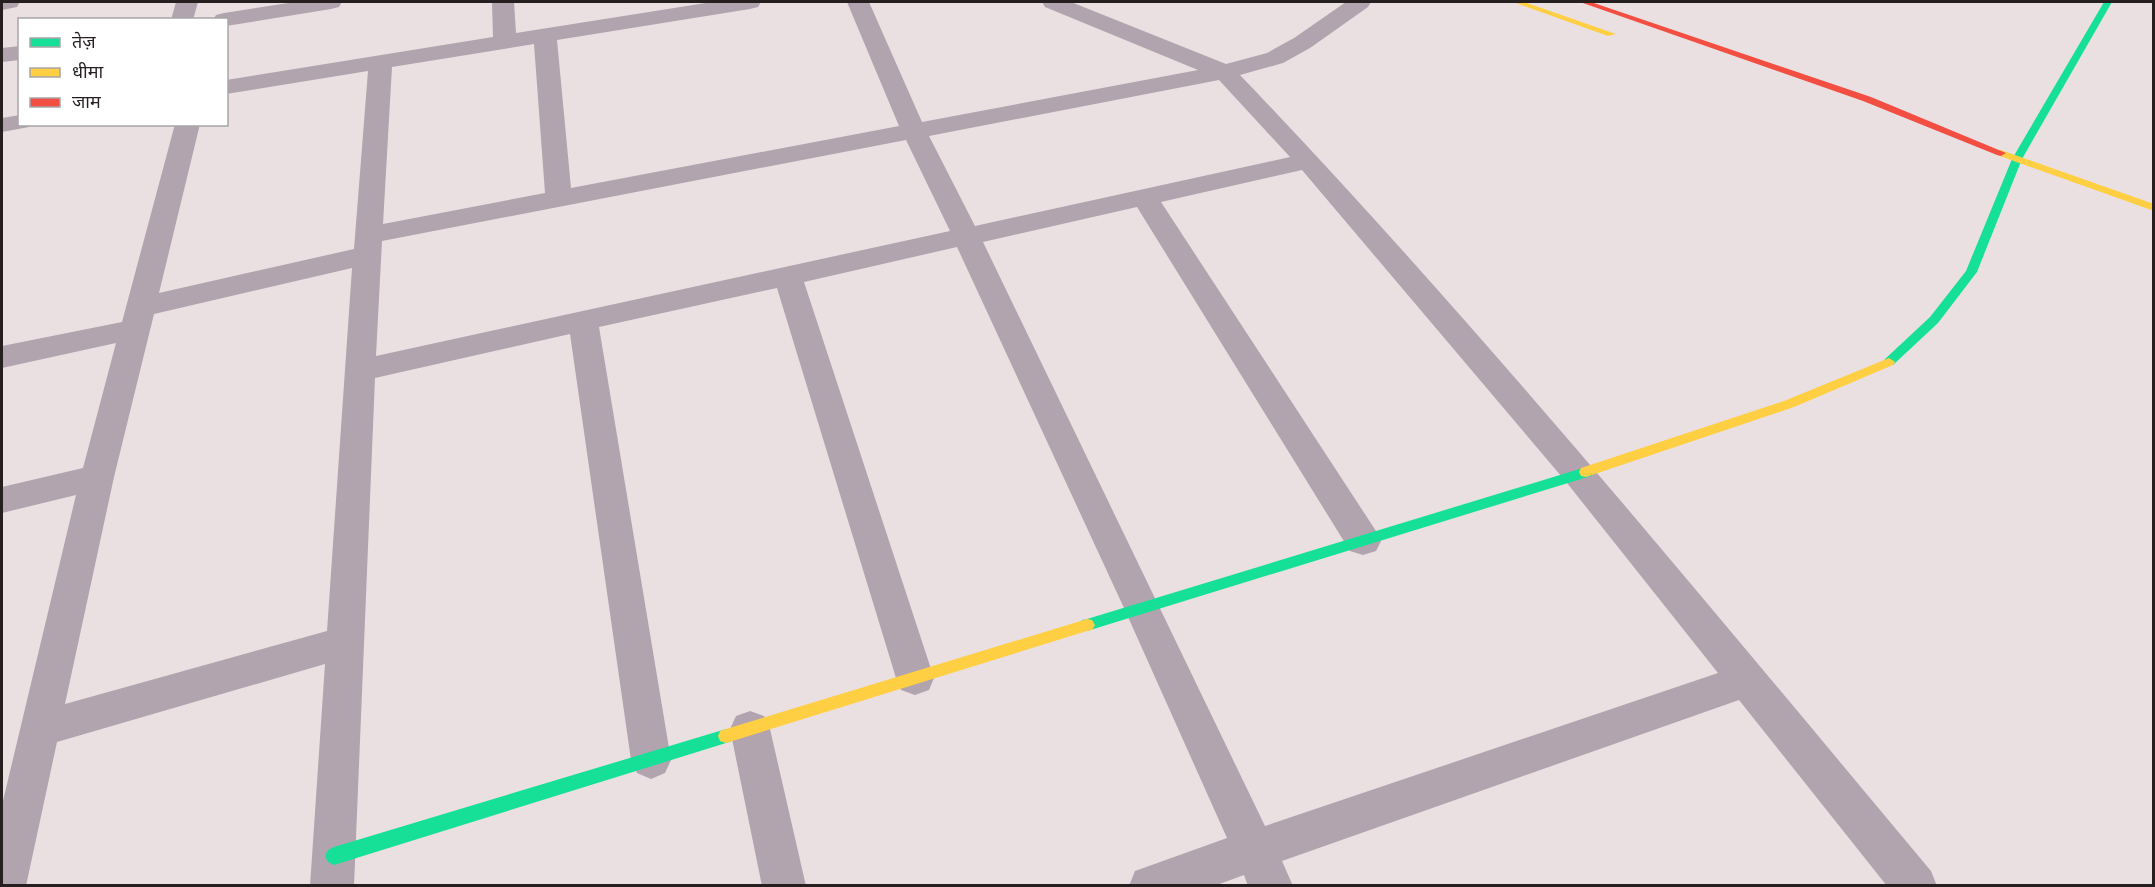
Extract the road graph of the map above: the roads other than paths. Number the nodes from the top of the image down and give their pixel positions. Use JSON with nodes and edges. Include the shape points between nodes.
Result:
{"nodes":[{"id":1,"x":9,"y":2,"type":"edge"},
{"id":2,"x":187,"y":2,"type":"edge"},
{"id":3,"x":331,"y":2,"type":"edge"},
{"id":4,"x":502,"y":2,"type":"edge"},
{"id":5,"x":750,"y":2,"type":"edge"},
{"id":6,"x":858,"y":2,"type":"edge"},
{"id":7,"x":1053,"y":2,"type":"edge"},
{"id":8,"x":1360,"y":2,"type":"edge"},
{"id":9,"x":1518,"y":2,"type":"edge"},
{"id":10,"x":1584,"y":2,"type":"edge"},
{"id":11,"x":2108,"y":2,"type":"edge"},
{"id":12,"x":2,"y":3,"type":"edge"},
{"id":13,"x":309,"y":3,"type":"edge"},
{"id":14,"x":652,"y":9,"type":"edge"},
{"id":15,"x":183,"y":18,"type":"edge"},
{"id":16,"x":228,"y":19,"type":"edge"},
{"id":17,"x":544,"y":36,"type":"junction"},
{"id":18,"x":1628,"y":40,"type":"dead end"},
{"id":19,"x":505,"y":42,"type":"junction"},
{"id":20,"x":18,"y":52,"type":"edge"},
{"id":21,"x":2,"y":55,"type":"edge"},
{"id":22,"x":380,"y":63,"type":"junction"},
{"id":23,"x":1224,"y":72,"type":"junction"},
{"id":24,"x":228,"y":87,"type":"edge"},
{"id":25,"x":187,"y":126,"type":"edge"},
{"id":26,"x":914,"y":131,"type":"junction"},
{"id":27,"x":1913,"y":132,"type":"dead end"},
{"id":28,"x":1988,"y":148,"type":"junction"},
{"id":29,"x":2017,"y":159,"type":"junction"},
{"id":30,"x":1308,"y":161,"type":"junction"},
{"id":31,"x":1144,"y":197,"type":"junction"},
{"id":32,"x":559,"y":199,"type":"junction"},
{"id":33,"x":2154,"y":208,"type":"edge"},
{"id":34,"x":966,"y":236,"type":"junction"},
{"id":35,"x":369,"y":245,"type":"junction"},
{"id":36,"x":788,"y":276,"type":"junction"},
{"id":37,"x":138,"y":318,"type":"junction"},
{"id":38,"x":583,"y":321,"type":"junction"},
{"id":39,"x":2,"y":357,"type":"edge"},
{"id":40,"x":360,"y":370,"type":"junction"},
{"id":41,"x":1580,"y":474,"type":"junction"},
{"id":42,"x":97,"y":477,"type":"junction"},
{"id":43,"x":2,"y":500,"type":"edge"},
{"id":44,"x":1363,"y":541,"type":"junction"},
{"id":45,"x":1143,"y":608,"type":"junction"},
{"id":46,"x":345,"y":642,"type":"junction"},
{"id":47,"x":915,"y":678,"type":"junction"},
{"id":48,"x":1747,"y":680,"type":"junction"},
{"id":49,"x":40,"y":729,"type":"junction"},
{"id":50,"x":750,"y":729,"type":"junction"},
{"id":51,"x":651,"y":760,"type":"junction"},
{"id":52,"x":1263,"y":868,"type":"edge"},
{"id":53,"x":333,"y":871,"type":"edge"},
{"id":54,"x":4,"y":885,"type":"edge"},
{"id":55,"x":784,"y":885,"type":"edge"},
{"id":56,"x":1151,"y":885,"type":"edge"},
{"id":57,"x":1915,"y":885,"type":"edge"}],
"edges":[{"from":1,"to":12,"type":"street"},
{"from":2,"to":15,"type":"street"},
{"from":3,"to":13,"type":"street"},
{"from":4,"to":19,"type":"street"},
{"from":5,"to":14,"type":"street"},
{"from":6,"to":26,"type":"street"},
{"from":7,"to":23,"type":"street"},
{"from":8,"to":23,"type":"street","via":[[1275,58]]},
{"from":9,"to":18,"type":"main road"},
{"from":10,"to":28,"type":"main road","via":[[1867,99]]},
{"from":11,"to":29,"type":"main road"},
{"from":13,"to":16,"type":"street"},
{"from":14,"to":17,"type":"street"},
{"from":17,"to":19,"type":"street"},
{"from":17,"to":32,"type":"street"},
{"from":19,"to":22,"type":"street"},
{"from":20,"to":21,"type":"street"},
{"from":22,"to":24,"type":"street"},
{"from":22,"to":35,"type":"street"},
{"from":23,"to":26,"type":"street"},
{"from":23,"to":30,"type":"street"},
{"from":25,"to":37,"type":"street"},
{"from":26,"to":32,"type":"street"},
{"from":26,"to":34,"type":"street"},
{"from":27,"to":28,"type":"main road"},
{"from":28,"to":29,"type":"main road"},
{"from":29,"to":33,"type":"main road"},
{"from":29,"to":41,"type":"main road","via":[[1971,272],[1934,320],[1887,363],[1789,404]]},
{"from":30,"to":31,"type":"street"},
{"from":30,"to":41,"type":"street"},
{"from":31,"to":34,"type":"street"},
{"from":31,"to":44,"type":"street"},
{"from":32,"to":35,"type":"street"},
{"from":34,"to":36,"type":"street"},
{"from":34,"to":45,"type":"street"},
{"from":35,"to":37,"type":"street"},
{"from":35,"to":40,"type":"street"},
{"from":36,"to":38,"type":"street"},
{"from":36,"to":47,"type":"street"},
{"from":37,"to":39,"type":"street"},
{"from":37,"to":42,"type":"street"},
{"from":38,"to":40,"type":"street"},
{"from":38,"to":51,"type":"street"},
{"from":40,"to":46,"type":"street"},
{"from":41,"to":44,"type":"main road"},
{"from":41,"to":48,"type":"street"},
{"from":42,"to":43,"type":"street"},
{"from":42,"to":49,"type":"street"},
{"from":44,"to":45,"type":"main road"},
{"from":45,"to":47,"type":"main road"},
{"from":45,"to":52,"type":"street"},
{"from":46,"to":49,"type":"street"},
{"from":46,"to":53,"type":"street"},
{"from":47,"to":50,"type":"main road"},
{"from":48,"to":52,"type":"street"},
{"from":48,"to":57,"type":"street"},
{"from":49,"to":54,"type":"street"},
{"from":50,"to":51,"type":"main road"},
{"from":50,"to":55,"type":"street"},
{"from":51,"to":53,"type":"main road"},
{"from":52,"to":56,"type":"street"}]}
